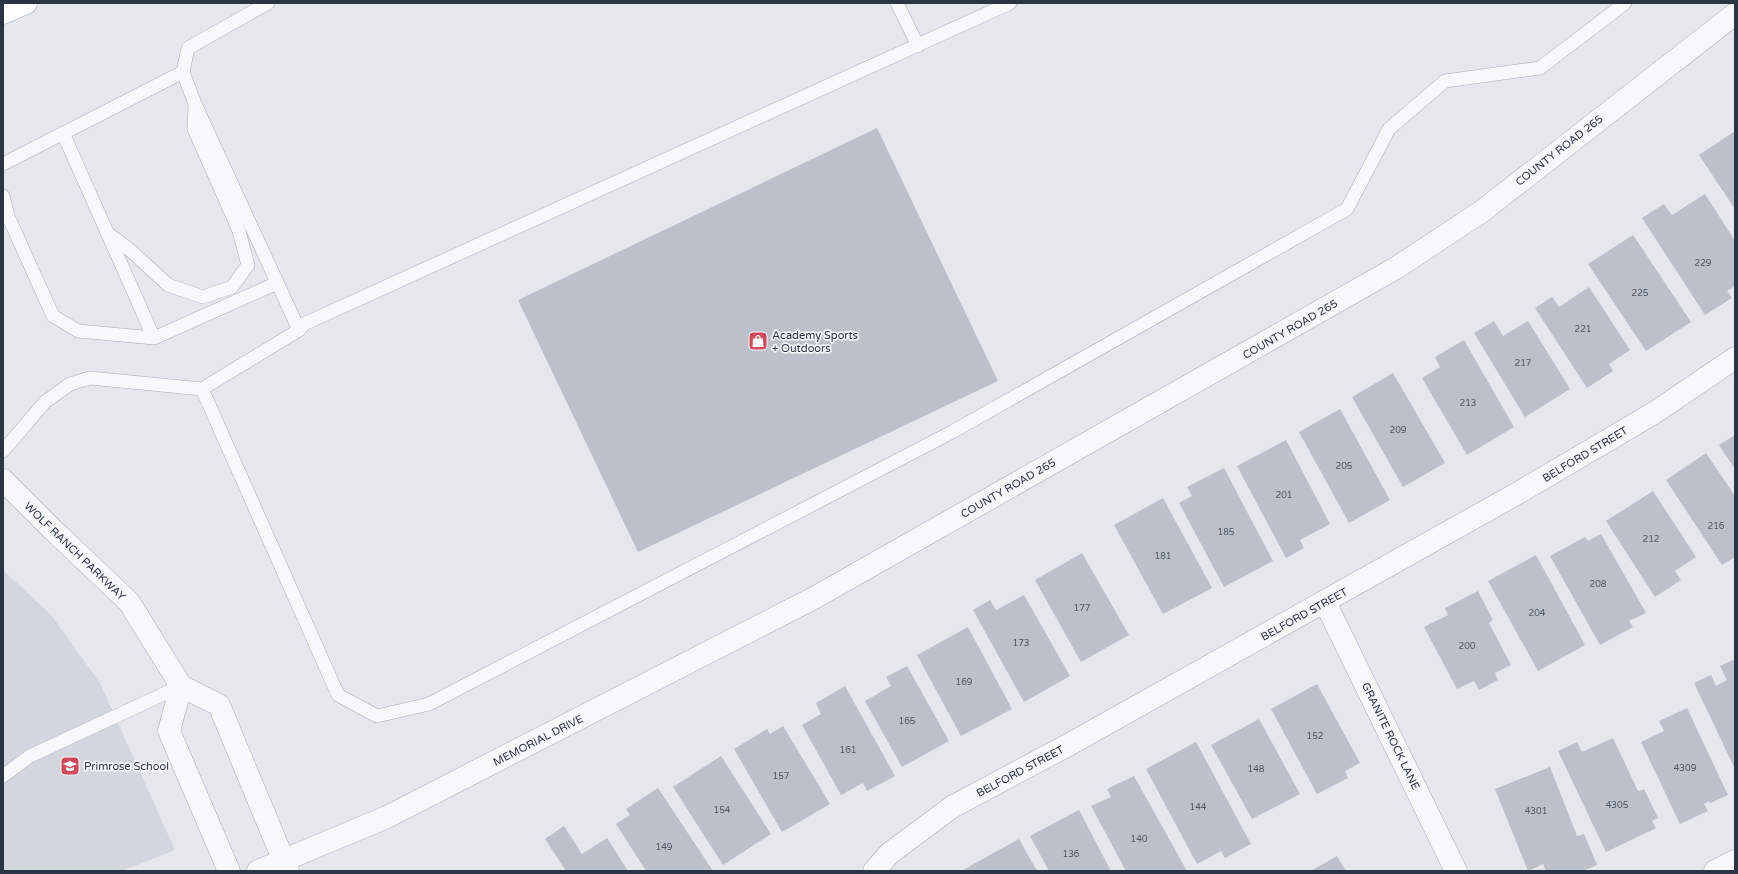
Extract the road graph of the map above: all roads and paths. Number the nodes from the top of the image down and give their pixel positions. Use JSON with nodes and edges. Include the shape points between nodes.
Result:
{"nodes":[{"id":1,"x":26,"y":3,"type":"edge"},
{"id":2,"x":268,"y":3,"type":"edge"},
{"id":3,"x":897,"y":3,"type":"edge"},
{"id":4,"x":1010,"y":3,"type":"edge"},
{"id":5,"x":1625,"y":3,"type":"edge"},
{"id":6,"x":3,"y":14,"type":"edge"},
{"id":7,"x":1735,"y":14,"type":"edge"},
{"id":8,"x":918,"y":46,"type":"junction"},
{"id":9,"x":183,"y":72,"type":"junction"},
{"id":10,"x":195,"y":104,"type":"junction"},
{"id":11,"x":63,"y":133,"type":"junction"},
{"id":12,"x":3,"y":164,"type":"edge"},
{"id":13,"x":3,"y":196,"type":"edge"},
{"id":14,"x":107,"y":233,"type":"junction"},
{"id":15,"x":277,"y":284,"type":"junction"},
{"id":16,"x":299,"y":330,"type":"junction"},
{"id":17,"x":154,"y":338,"type":"junction"},
{"id":18,"x":1735,"y":358,"type":"edge"},
{"id":19,"x":202,"y":389,"type":"junction"},
{"id":20,"x":3,"y":451,"type":"edge"},
{"id":21,"x":3,"y":480,"type":"edge"},
{"id":22,"x":814,"y":598,"type":"joint"},
{"id":23,"x":1325,"y":602,"type":"junction"},
{"id":24,"x":181,"y":686,"type":"junction"},
{"id":25,"x":3,"y":776,"type":"edge"},
{"id":26,"x":1735,"y":861,"type":"edge"},
{"id":27,"x":286,"y":866,"type":"edge"},
{"id":28,"x":229,"y":871,"type":"edge"},
{"id":29,"x":258,"y":871,"type":"edge"},
{"id":30,"x":874,"y":871,"type":"edge"},
{"id":31,"x":1456,"y":871,"type":"edge"},
{"id":32,"x":1715,"y":871,"type":"edge"}],
"edges":[{"from":1,"to":6,"type":"main road"},
{"from":2,"to":9,"type":"lane","via":[[188,48]]},
{"from":3,"to":8,"type":"lane"},
{"from":4,"to":8,"type":"lane"},
{"from":5,"to":19,"type":"lane","via":[[1540,68],[1445,81],[1388,129],[1347,209],[952,432],[429,704],[377,716],[338,695]]},
{"from":7,"to":22,"type":"street","name":"COUNTY ROAD 265","via":[[1481,212],[1396,268]]},
{"from":8,"to":16,"type":"lane","via":[[304,324]]},
{"from":9,"to":10,"type":"lane"},
{"from":9,"to":11,"type":"lane"},
{"from":10,"to":14,"type":"lane","via":[[194,129],[239,231],[248,265],[232,287],[203,297],[168,285],[129,249]]},
{"from":10,"to":15,"type":"lane"},
{"from":11,"to":12,"type":"lane"},
{"from":11,"to":14,"type":"lane"},
{"from":13,"to":17,"type":"lane","via":[[8,216],[53,316],[78,331]]},
{"from":14,"to":17,"type":"lane"},
{"from":15,"to":16,"type":"lane"},
{"from":15,"to":17,"type":"lane"},
{"from":16,"to":19,"type":"lane"},
{"from":18,"to":23,"type":"street","name":"BELFORD STREET","via":[[1654,413]]},
{"from":19,"to":20,"type":"lane","via":[[90,378],[70,384],[45,402]]},
{"from":21,"to":24,"type":"street","name":"WOLF RANCH PARKWAY","via":[[129,602]]},
{"from":22,"to":27,"type":"street","name":"MEMORIAL DRIVE","via":[[387,817]]},
{"from":23,"to":30,"type":"street","name":"BELFORD STREET","via":[[952,807],[890,854]]},
{"from":23,"to":31,"type":"street","name":"GRANITE ROCK LANE"},
{"from":24,"to":25,"type":"lane","via":[[30,756]]},
{"from":24,"to":27,"type":"street","via":[[219,705]]},
{"from":24,"to":28,"type":"street","via":[[169,731]]},
{"from":26,"to":32,"type":"street"},
{"from":27,"to":29,"type":"street","name":"MEMORIAL DRIVE"}]}
